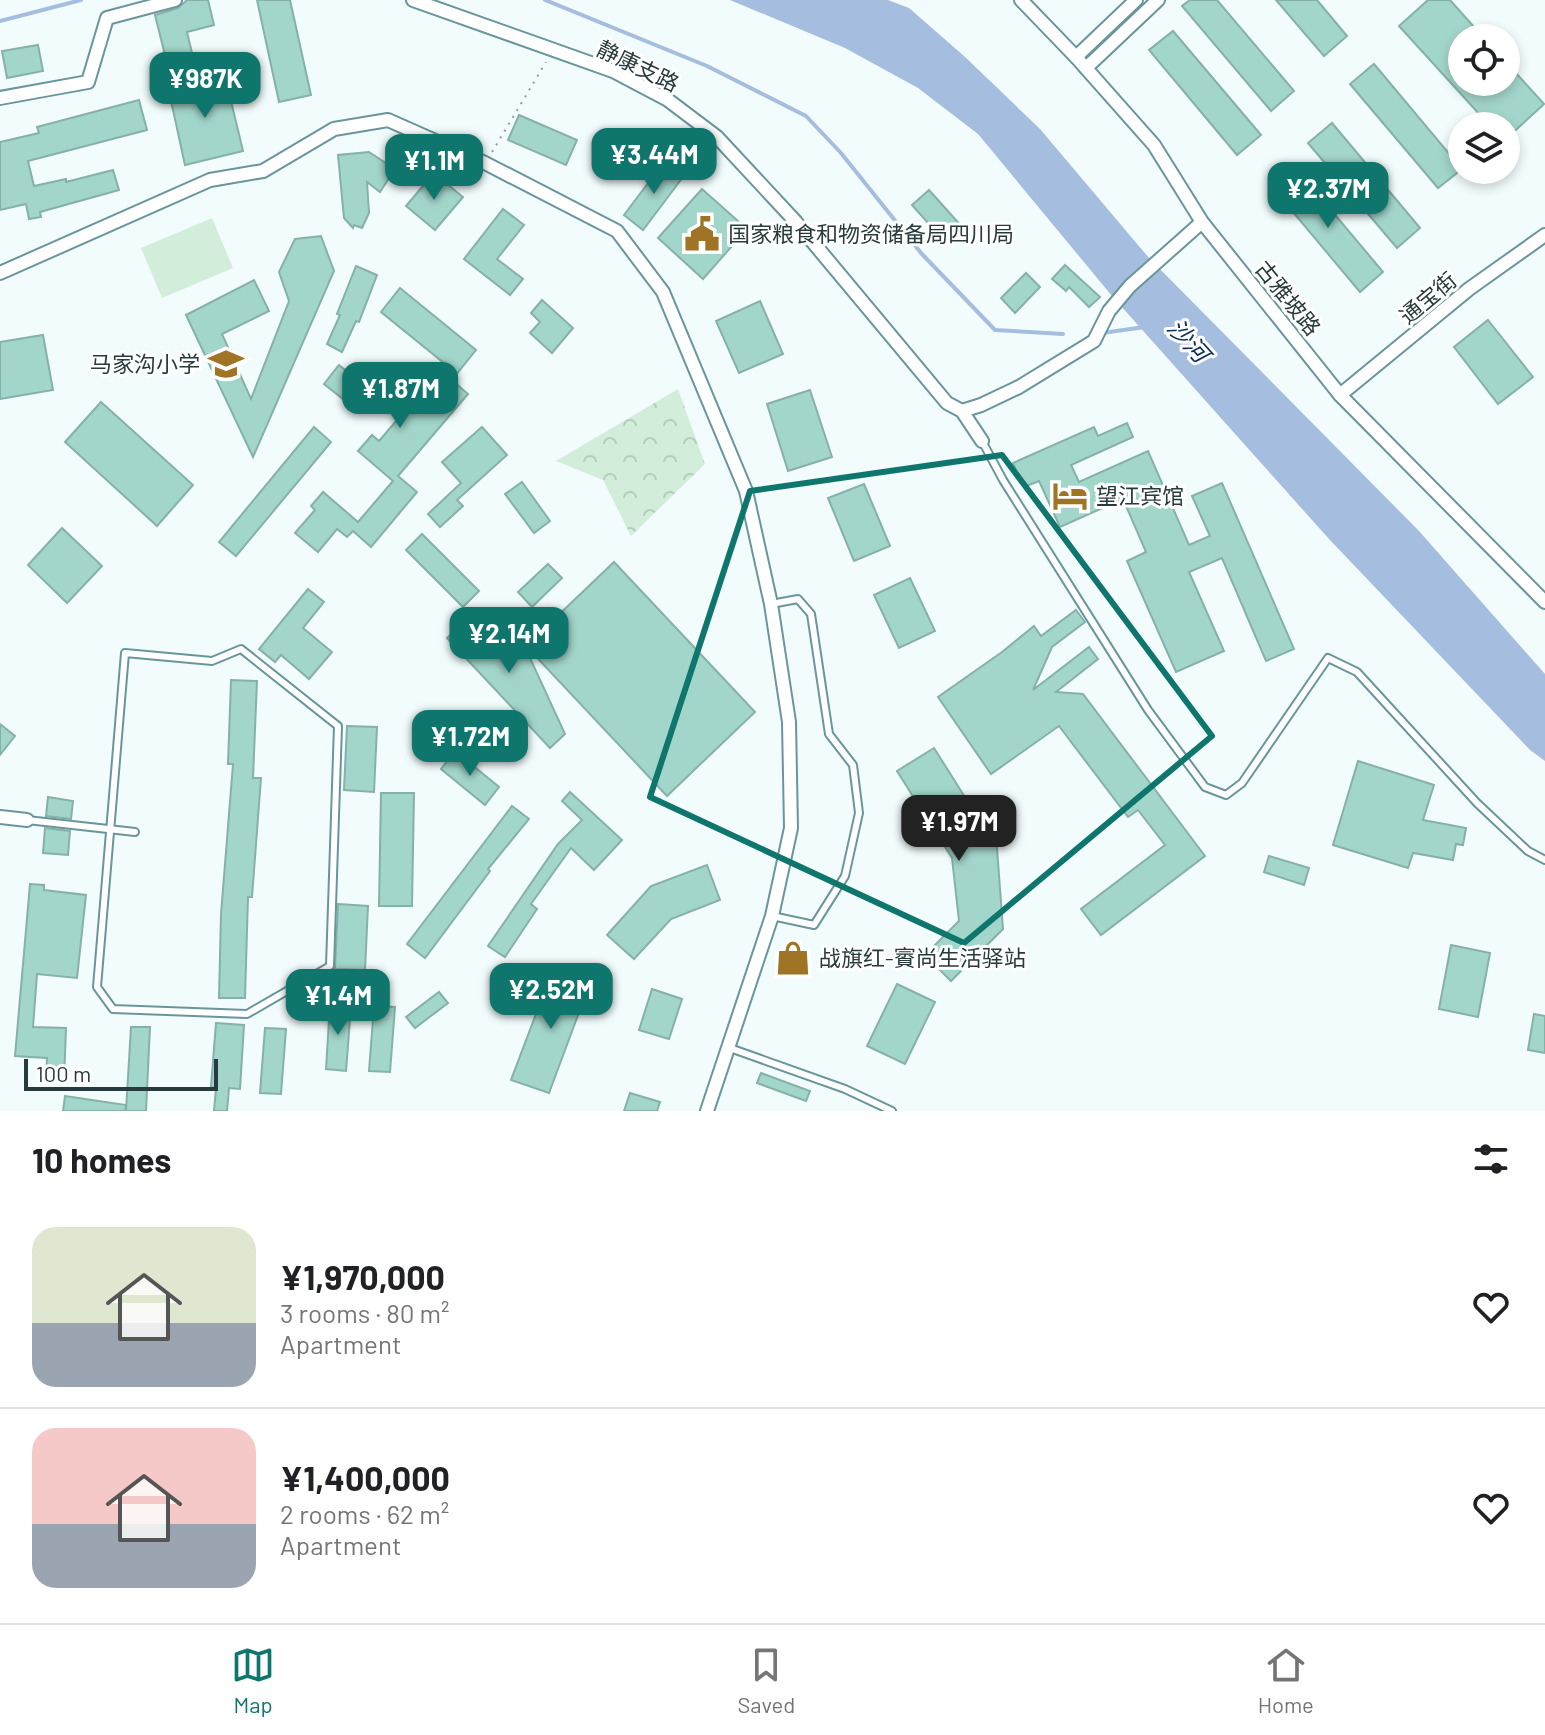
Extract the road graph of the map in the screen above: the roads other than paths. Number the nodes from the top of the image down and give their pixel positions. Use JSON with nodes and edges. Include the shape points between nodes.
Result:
{"nodes":[{"id":1,"x":175,"y":0,"type":"edge"},
{"id":2,"x":413,"y":0,"type":"edge"},
{"id":3,"x":1021,"y":0,"type":"edge"},
{"id":4,"x":1136,"y":0,"type":"edge"},
{"id":5,"x":1158,"y":0,"type":"edge"},
{"id":6,"x":1076,"y":57,"type":"junction"},
{"id":7,"x":1086,"y":68,"type":"junction"},
{"id":8,"x":0,"y":98,"type":"edge"},
{"id":9,"x":1202,"y":222,"type":"junction"},
{"id":10,"x":1545,"y":235,"type":"edge"},
{"id":11,"x":0,"y":273,"type":"edge"},
{"id":12,"x":1340,"y":395,"type":"junction"},
{"id":13,"x":962,"y":411,"type":"junction"},
{"id":14,"x":982,"y":441,"type":"joint"},
{"id":15,"x":1545,"y":602,"type":"edge"},
{"id":16,"x":771,"y":604,"type":"junction"},
{"id":17,"x":0,"y":817,"type":"edge"},
{"id":18,"x":27,"y":820,"type":"joint"},
{"id":19,"x":110,"y":830,"type":"junction"},
{"id":20,"x":135,"y":832,"type":"dead end"},
{"id":21,"x":1545,"y":860,"type":"edge"},
{"id":22,"x":772,"y":916,"type":"junction"},
{"id":23,"x":727,"y":1047,"type":"junction"},
{"id":24,"x":707,"y":1111,"type":"edge"},
{"id":25,"x":892,"y":1111,"type":"edge"}],
"edges":[{"from":1,"to":8,"type":"street","via":[[107,18],[88,82]]},
{"from":2,"to":13,"type":"street","name":"静康支路","via":[[613,71],[668,100],[717,137],[796,222],[947,403]]},
{"from":3,"to":6,"type":"street","name":"古雅坡路"},
{"from":4,"to":6,"type":"street"},
{"from":5,"to":7,"type":"street"},
{"from":6,"to":7,"type":"street","name":"古雅坡路"},
{"from":7,"to":9,"type":"street","name":"古雅坡路","via":[[1154,145]]},
{"from":9,"to":12,"type":"street","name":"古雅坡路"},
{"from":9,"to":13,"type":"street","via":[[1130,286],[1094,341],[1019,387]]},
{"from":10,"to":12,"type":"street","name":"通宝街","via":[[1469,289]]},
{"from":11,"to":16,"type":"street","via":[[210,180],[263,171],[334,129],[388,120],[617,231],[663,292],[746,491]]},
{"from":12,"to":15,"type":"street","name":"古雅坡路"},
{"from":13,"to":14,"type":"street","name":"静康支路"},
{"from":14,"to":21,"type":"lane","via":[[1148,710],[1205,787],[1226,795],[1242,783],[1328,658],[1357,672],[1477,803],[1528,851]]},
{"from":16,"to":22,"type":"street","via":[[789,722],[791,828]]},
{"from":16,"to":22,"type":"lane","via":[[798,599],[811,614],[829,734],[853,765],[859,813],[845,876],[814,925]]},
{"from":17,"to":18,"type":"street"},
{"from":18,"to":19,"type":"lane"},
{"from":19,"to":19,"type":"lane","via":[[97,987],[113,1009],[247,1014],[330,966],[338,726],[241,649],[212,661],[125,653]]},
{"from":19,"to":20,"type":"lane"},
{"from":22,"to":23,"type":"street"},
{"from":23,"to":24,"type":"street"},
{"from":23,"to":25,"type":"lane"}]}
